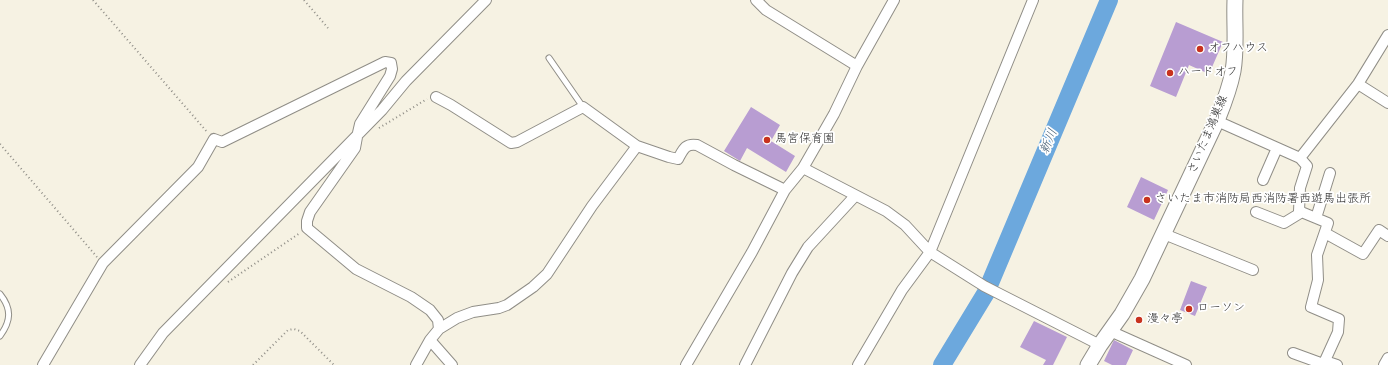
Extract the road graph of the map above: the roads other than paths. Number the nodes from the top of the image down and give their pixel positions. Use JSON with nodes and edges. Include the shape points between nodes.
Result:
{"nodes":[{"id":1,"x":486,"y":0,"type":"edge"},
{"id":2,"x":756,"y":0,"type":"edge"},
{"id":3,"x":894,"y":0,"type":"edge"},
{"id":4,"x":1032,"y":0,"type":"edge"},
{"id":5,"x":1235,"y":0,"type":"edge"},
{"id":6,"x":1388,"y":35,"type":"edge"},
{"id":7,"x":549,"y":58,"type":"dead end"},
{"id":8,"x":858,"y":66,"type":"junction"},
{"id":9,"x":1358,"y":84,"type":"junction"},
{"id":10,"x":436,"y":97,"type":"road end"},
{"id":11,"x":1388,"y":103,"type":"edge"},
{"id":12,"x":583,"y":107,"type":"junction"},
{"id":13,"x":1217,"y":121,"type":"junction"},
{"id":14,"x":357,"y":136,"type":"junction"},
{"id":15,"x":636,"y":146,"type":"junction"},
{"id":16,"x":1277,"y":148,"type":"junction"},
{"id":17,"x":1300,"y":158,"type":"junction"},
{"id":18,"x":803,"y":168,"type":"junction"},
{"id":19,"x":1330,"y":173,"type":"dead end"},
{"id":20,"x":1263,"y":180,"type":"dead end"},
{"id":21,"x":786,"y":190,"type":"junction"},
{"id":22,"x":855,"y":196,"type":"junction"},
{"id":23,"x":1256,"y":212,"type":"dead end"},
{"id":24,"x":1302,"y":212,"type":"junction"},
{"id":25,"x":1316,"y":218,"type":"junction"},
{"id":26,"x":1325,"y":233,"type":"junction"},
{"id":27,"x":1164,"y":234,"type":"junction"},
{"id":28,"x":1388,"y":236,"type":"edge"},
{"id":29,"x":930,"y":252,"type":"junction"},
{"id":30,"x":1253,"y":270,"type":"dead end"},
{"id":31,"x":0,"y":294,"type":"edge"},
{"id":32,"x":439,"y":329,"type":"junction"},
{"id":33,"x":1110,"y":331,"type":"junction"},
{"id":34,"x":0,"y":336,"type":"edge"},
{"id":35,"x":430,"y":340,"type":"junction"},
{"id":36,"x":1100,"y":345,"type":"junction"},
{"id":37,"x":1293,"y":353,"type":"dead end"},
{"id":38,"x":1388,"y":358,"type":"edge"},
{"id":39,"x":1324,"y":363,"type":"edge"},
{"id":40,"x":43,"y":365,"type":"edge"},
{"id":41,"x":140,"y":365,"type":"edge"},
{"id":42,"x":416,"y":365,"type":"edge"},
{"id":43,"x":452,"y":365,"type":"edge"},
{"id":44,"x":686,"y":365,"type":"edge"},
{"id":45,"x":745,"y":365,"type":"edge"},
{"id":46,"x":858,"y":365,"type":"edge"},
{"id":47,"x":1088,"y":365,"type":"edge"},
{"id":48,"x":1186,"y":365,"type":"edge"},
{"id":49,"x":1337,"y":365,"type":"edge"},
{"id":50,"x":1384,"y":365,"type":"edge"}],
"edges":[{"from":1,"to":14,"type":"street","via":[[395,92]]},
{"from":2,"to":8,"type":"street","via":[[766,10]]},
{"from":3,"to":8,"type":"street"},
{"from":4,"to":29,"type":"street"},
{"from":5,"to":13,"type":"main road","name":"さいたま鴻巣線","via":[[1233,71]]},
{"from":6,"to":9,"type":"street"},
{"from":7,"to":12,"type":"lane"},
{"from":8,"to":18,"type":"street"},
{"from":9,"to":11,"type":"street"},
{"from":9,"to":17,"type":"street"},
{"from":10,"to":12,"type":"street","via":[[511,143]]},
{"from":12,"to":15,"type":"street"},
{"from":13,"to":16,"type":"street"},
{"from":13,"to":27,"type":"main road","name":"さいたま鴻巣線"},
{"from":14,"to":32,"type":"street","via":[[355,148],[310,212],[308,228],[356,269],[411,297],[430,310],[438,320]]},
{"from":14,"to":40,"type":"street","via":[[360,124],[390,76],[391,63],[385,62],[222,142],[214,140],[198,167],[103,263]]},
{"from":14,"to":41,"type":"street","via":[[163,333]]},
{"from":15,"to":21,"type":"street","via":[[678,159],[685,147],[690,144],[697,145]]},
{"from":15,"to":32,"type":"street","via":[[547,274],[507,305],[466,314]]},
{"from":16,"to":17,"type":"street"},
{"from":16,"to":20,"type":"street"},
{"from":17,"to":24,"type":"street","via":[[1306,166],[1300,188],[1299,211]]},
{"from":18,"to":21,"type":"street"},
{"from":18,"to":22,"type":"street"},
{"from":19,"to":25,"type":"street"},
{"from":21,"to":44,"type":"street"},
{"from":22,"to":29,"type":"street","via":[[886,211],[905,225]]},
{"from":22,"to":45,"type":"street","via":[[808,247]]},
{"from":23,"to":24,"type":"street","via":[[1284,223]]},
{"from":24,"to":25,"type":"street"},
{"from":25,"to":26,"type":"street","via":[[1328,223]]},
{"from":26,"to":28,"type":"street","via":[[1363,254],[1379,230]]},
{"from":26,"to":39,"type":"street","via":[[1318,255],[1318,280],[1311,307],[1339,319],[1338,332]]},
{"from":27,"to":30,"type":"street"},
{"from":27,"to":33,"type":"main road","name":"さいたま鴻巣線","via":[[1142,279]]},
{"from":29,"to":36,"type":"street","via":[[984,286]]},
{"from":29,"to":46,"type":"street","via":[[902,290]]},
{"from":31,"to":34,"type":"lane","via":[[9,313],[8,325]]},
{"from":32,"to":35,"type":"street"},
{"from":33,"to":36,"type":"main road","name":"さいたま鴻巣線"},
{"from":33,"to":48,"type":"street"},
{"from":35,"to":42,"type":"street"},
{"from":35,"to":43,"type":"street"},
{"from":36,"to":47,"type":"main road","name":"さいたま鴻巣線"},
{"from":37,"to":39,"type":"street"},
{"from":38,"to":50,"type":"street"},
{"from":39,"to":49,"type":"street"}]}
